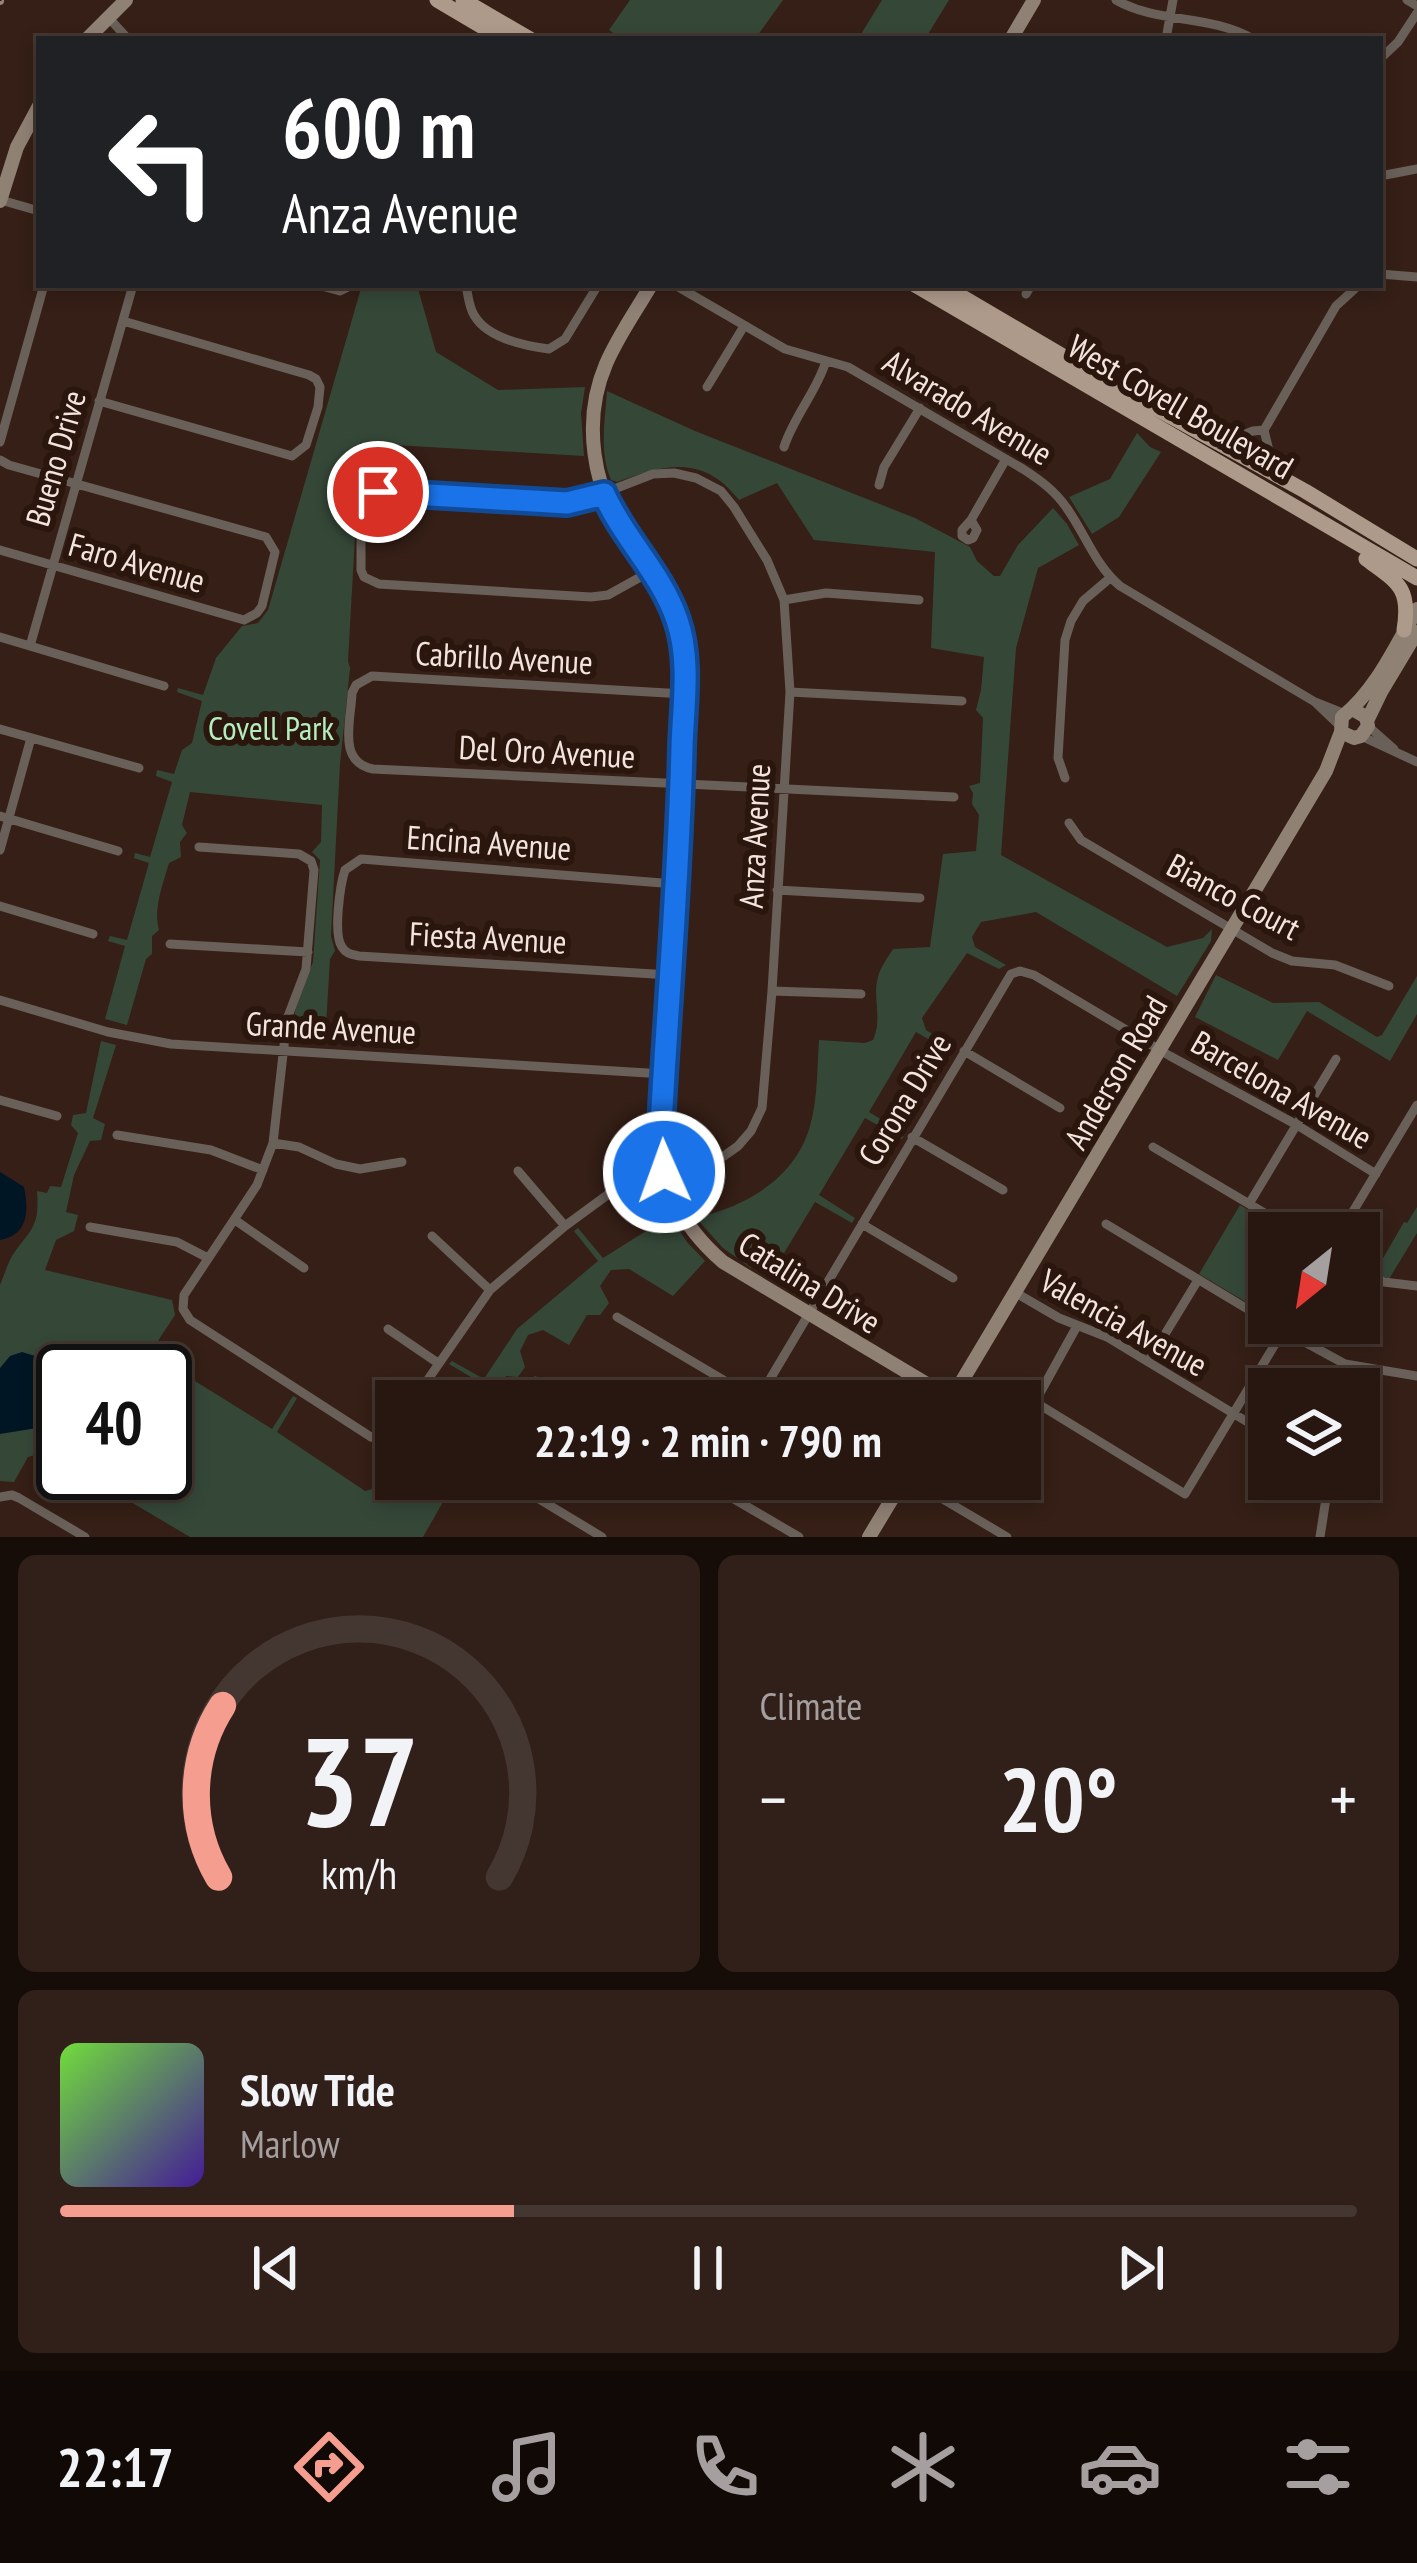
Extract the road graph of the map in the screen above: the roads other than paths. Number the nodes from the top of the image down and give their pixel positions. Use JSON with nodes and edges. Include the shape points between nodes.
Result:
{"nodes":[{"id":1,"x":126,"y":0,"type":"edge"},
{"id":2,"x":437,"y":0,"type":"edge"},
{"id":3,"x":463,"y":0,"type":"edge"},
{"id":4,"x":1034,"y":0,"type":"edge"},
{"id":5,"x":1116,"y":0,"type":"edge"},
{"id":6,"x":1173,"y":0,"type":"edge"},
{"id":7,"x":1407,"y":0,"type":"edge"},
{"id":8,"x":1417,"y":9,"type":"edge"},
{"id":9,"x":1171,"y":15,"type":"junction"},
{"id":10,"x":108,"y":17,"type":"junction"},
{"id":11,"x":90,"y":36,"type":"edge"},
{"id":12,"x":125,"y":36,"type":"edge"},
{"id":13,"x":498,"y":36,"type":"edge"},
{"id":14,"x":525,"y":36,"type":"edge"},
{"id":15,"x":1013,"y":36,"type":"edge"},
{"id":16,"x":1167,"y":36,"type":"edge"},
{"id":17,"x":1247,"y":36,"type":"edge"},
{"id":18,"x":1383,"y":56,"type":"edge"},
{"id":19,"x":36,"y":112,"type":"edge"},
{"id":20,"x":1417,"y":169,"type":"edge"},
{"id":21,"x":1383,"y":175,"type":"edge"},
{"id":22,"x":0,"y":201,"type":"edge"},
{"id":23,"x":36,"y":210,"type":"edge"},
{"id":24,"x":1383,"y":274,"type":"edge"},
{"id":25,"x":1417,"y":277,"type":"edge"},
{"id":26,"x":43,"y":288,"type":"edge"},
{"id":27,"x":132,"y":288,"type":"edge"},
{"id":28,"x":467,"y":288,"type":"edge"},
{"id":29,"x":596,"y":288,"type":"edge"},
{"id":30,"x":649,"y":288,"type":"edge"},
{"id":31,"x":680,"y":288,"type":"edge"},
{"id":32,"x":920,"y":288,"type":"edge"},
{"id":33,"x":947,"y":288,"type":"edge"},
{"id":34,"x":1356,"y":288,"type":"edge"},
{"id":35,"x":122,"y":321,"type":"junction"},
{"id":36,"x":744,"y":326,"type":"junction"},
{"id":37,"x":826,"y":361,"type":"junction"},
{"id":38,"x":706,"y":387,"type":"dead end"},
{"id":39,"x":99,"y":401,"type":"junction"},
{"id":40,"x":920,"y":408,"type":"junction"},
{"id":41,"x":1264,"y":430,"type":"junction"},
{"id":42,"x":1203,"y":433,"type":"junction"},
{"id":43,"x":0,"y":442,"type":"edge"},
{"id":44,"x":784,"y":447,"type":"dead end"},
{"id":45,"x":1006,"y":459,"type":"junction"},
{"id":46,"x":0,"y":460,"type":"edge"},
{"id":47,"x":1288,"y":481,"type":"junction"},
{"id":48,"x":75,"y":483,"type":"junction"},
{"id":49,"x":879,"y":485,"type":"dead end"},
{"id":50,"x":604,"y":494,"type":"junction"},
{"id":51,"x":971,"y":520,"type":"dead end"},
{"id":52,"x":1316,"y":521,"type":"junction"},
{"id":53,"x":1390,"y":541,"type":"junction"},
{"id":54,"x":0,"y":550,"type":"edge"},
{"id":55,"x":1417,"y":550,"type":"edge"},
{"id":56,"x":1417,"y":559,"type":"edge"},
{"id":57,"x":52,"y":565,"type":"junction"},
{"id":58,"x":653,"y":570,"type":"junction"},
{"id":59,"x":1110,"y":578,"type":"junction"},
{"id":60,"x":1417,"y":578,"type":"edge"},
{"id":61,"x":784,"y":600,"type":"junction"},
{"id":62,"x":919,"y":600,"type":"dead end"},
{"id":63,"x":1417,"y":609,"type":"edge"},
{"id":64,"x":1411,"y":631,"type":"edge"},
{"id":65,"x":0,"y":637,"type":"edge"},
{"id":66,"x":31,"y":646,"type":"junction"},
{"id":67,"x":164,"y":686,"type":"dead end"},
{"id":68,"x":790,"y":692,"type":"junction"},
{"id":69,"x":684,"y":694,"type":"junction"},
{"id":70,"x":962,"y":700,"type":"dead end"},
{"id":71,"x":351,"y":718,"type":"joint"},
{"id":72,"x":1354,"y":725,"type":"junction"},
{"id":73,"x":0,"y":729,"type":"edge"},
{"id":74,"x":31,"y":738,"type":"junction"},
{"id":75,"x":1417,"y":762,"type":"edge"},
{"id":76,"x":139,"y":768,"type":"dead end"},
{"id":77,"x":1065,"y":778,"type":"dead end"},
{"id":78,"x":681,"y":786,"type":"junction"},
{"id":79,"x":783,"y":790,"type":"junction"},
{"id":80,"x":954,"y":796,"type":"dead end"},
{"id":81,"x":4,"y":817,"type":"edge"},
{"id":82,"x":1070,"y":823,"type":"dead end"},
{"id":83,"x":199,"y":847,"type":"dead end"},
{"id":84,"x":0,"y":850,"type":"edge"},
{"id":85,"x":118,"y":851,"type":"dead end"},
{"id":86,"x":675,"y":884,"type":"junction"},
{"id":87,"x":777,"y":890,"type":"junction"},
{"id":88,"x":920,"y":898,"type":"dead end"},
{"id":89,"x":0,"y":906,"type":"edge"},
{"id":90,"x":339,"y":912,"type":"joint"},
{"id":91,"x":1231,"y":930,"type":"junction"},
{"id":92,"x":93,"y":934,"type":"dead end"},
{"id":93,"x":170,"y":944,"type":"dead end"},
{"id":94,"x":308,"y":952,"type":"junction"},
{"id":95,"x":670,"y":975,"type":"junction"},
{"id":96,"x":1389,"y":986,"type":"dead end"},
{"id":97,"x":772,"y":991,"type":"junction"},
{"id":98,"x":861,"y":994,"type":"dead end"},
{"id":99,"x":0,"y":1000,"type":"edge"},
{"id":100,"x":284,"y":1050,"type":"junction"},
{"id":101,"x":964,"y":1051,"type":"junction"},
{"id":102,"x":1161,"y":1051,"type":"junction"},
{"id":103,"x":1336,"y":1059,"type":"dead end"},
{"id":104,"x":664,"y":1073,"type":"junction"},
{"id":105,"x":0,"y":1100,"type":"edge"},
{"id":106,"x":1417,"y":1105,"type":"edge"},
{"id":107,"x":1060,"y":1108,"type":"dead end"},
{"id":108,"x":57,"y":1116,"type":"dead end"},
{"id":109,"x":1297,"y":1125,"type":"junction"},
{"id":110,"x":117,"y":1135,"type":"dead end"},
{"id":111,"x":912,"y":1137,"type":"junction"},
{"id":112,"x":273,"y":1142,"type":"junction"},
{"id":113,"x":1154,"y":1147,"type":"dead end"},
{"id":114,"x":402,"y":1162,"type":"dead end"},
{"id":115,"x":263,"y":1170,"type":"junction"},
{"id":116,"x":518,"y":1172,"type":"dead end"},
{"id":117,"x":664,"y":1172,"type":"junction"},
{"id":118,"x":1376,"y":1174,"type":"junction"},
{"id":119,"x":1003,"y":1190,"type":"dead end"},
{"id":120,"x":1249,"y":1204,"type":"junction"},
{"id":121,"x":1263,"y":1212,"type":"edge"},
{"id":122,"x":1353,"y":1212,"type":"edge"},
{"id":123,"x":235,"y":1220,"type":"junction"},
{"id":124,"x":862,"y":1224,"type":"junction"},
{"id":125,"x":1106,"y":1224,"type":"dead end"},
{"id":126,"x":565,"y":1226,"type":"junction"},
{"id":127,"x":90,"y":1228,"type":"dead end"},
{"id":128,"x":432,"y":1236,"type":"dead end"},
{"id":129,"x":208,"y":1258,"type":"junction"},
{"id":130,"x":304,"y":1268,"type":"dead end"},
{"id":131,"x":952,"y":1278,"type":"dead end"},
{"id":132,"x":1198,"y":1280,"type":"junction"},
{"id":133,"x":1380,"y":1280,"type":"edge"},
{"id":134,"x":1417,"y":1286,"type":"edge"},
{"id":135,"x":490,"y":1290,"type":"junction"},
{"id":136,"x":1016,"y":1293,"type":"junction"},
{"id":137,"x":1248,"y":1310,"type":"edge"},
{"id":138,"x":808,"y":1314,"type":"junction"},
{"id":139,"x":617,"y":1317,"type":"dead end"},
{"id":140,"x":1077,"y":1326,"type":"junction"},
{"id":141,"x":388,"y":1330,"type":"dead end"},
{"id":142,"x":1275,"y":1344,"type":"edge"},
{"id":143,"x":1307,"y":1344,"type":"edge"},
{"id":144,"x":1148,"y":1361,"type":"junction"},
{"id":145,"x":438,"y":1363,"type":"junction"},
{"id":146,"x":1417,"y":1376,"type":"edge"},
{"id":147,"x":426,"y":1380,"type":"edge"},
{"id":148,"x":723,"y":1380,"type":"edge"},
{"id":149,"x":770,"y":1380,"type":"edge"},
{"id":150,"x":918,"y":1380,"type":"edge"},
{"id":151,"x":963,"y":1380,"type":"edge"},
{"id":152,"x":1233,"y":1413,"type":"junction"},
{"id":153,"x":1248,"y":1422,"type":"edge"},
{"id":154,"x":375,"y":1438,"type":"edge"},
{"id":155,"x":0,"y":1497,"type":"edge"},
{"id":156,"x":541,"y":1500,"type":"edge"},
{"id":157,"x":739,"y":1500,"type":"edge"},
{"id":158,"x":893,"y":1500,"type":"edge"},
{"id":159,"x":943,"y":1500,"type":"edge"},
{"id":160,"x":1326,"y":1500,"type":"edge"},
{"id":161,"x":85,"y":1537,"type":"edge"},
{"id":162,"x":602,"y":1537,"type":"edge"},
{"id":163,"x":799,"y":1537,"type":"edge"},
{"id":164,"x":869,"y":1537,"type":"edge"},
{"id":165,"x":1007,"y":1537,"type":"edge"},
{"id":166,"x":1320,"y":1537,"type":"edge"}],
"edges":[{"from":1,"to":10,"type":"street"},
{"from":2,"to":13,"type":"main road"},
{"from":3,"to":14,"type":"main road"},
{"from":4,"to":15,"type":"street"},
{"from":5,"to":9,"type":"street"},
{"from":6,"to":9,"type":"street"},
{"from":7,"to":8,"type":"street"},
{"from":8,"to":18,"type":"street"},
{"from":9,"to":16,"type":"street"},
{"from":9,"to":17,"type":"street"},
{"from":10,"to":11,"type":"street"},
{"from":10,"to":12,"type":"street"},
{"from":19,"to":22,"type":"street"},
{"from":20,"to":21,"type":"street"},
{"from":22,"to":23,"type":"street"},
{"from":24,"to":25,"type":"street"},
{"from":26,"to":43,"type":"street"},
{"from":27,"to":35,"type":"street","name":"Bueno Drive"},
{"from":28,"to":29,"type":"street","via":[[486,327],[549,349],[565,339]]},
{"from":30,"to":50,"type":"street","name":"Catalina Drive","via":[[600,379],[593,442]]},
{"from":31,"to":36,"type":"street","name":"Alvarado Avenue"},
{"from":32,"to":52,"type":"main road","name":"West Covell Boulevard"},
{"from":33,"to":42,"type":"main road","name":"West Covell Boulevard"},
{"from":34,"to":41,"type":"street","via":[[1336,306]]},
{"from":35,"to":39,"type":"street","name":"Bueno Drive"},
{"from":35,"to":39,"type":"street","via":[[316,379],[318,407],[306,445],[292,456]]},
{"from":36,"to":37,"type":"street","name":"Alvarado Avenue"},
{"from":36,"to":38,"type":"street"},
{"from":37,"to":40,"type":"street","name":"Alvarado Avenue"},
{"from":37,"to":44,"type":"street"},
{"from":39,"to":48,"type":"street","name":"Bueno Drive"},
{"from":40,"to":45,"type":"street","name":"Alvarado Avenue"},
{"from":40,"to":49,"type":"street"},
{"from":41,"to":42,"type":"street","via":[[1235,438]]},
{"from":41,"to":47,"type":"street","via":[[1271,459]]},
{"from":42,"to":47,"type":"main road","name":"West Covell Boulevard"},
{"from":45,"to":51,"type":"street"},
{"from":45,"to":59,"type":"street","name":"Alvarado Avenue","via":[[1062,501]]},
{"from":46,"to":48,"type":"street"},
{"from":47,"to":53,"type":"main road","name":"West Covell Boulevard"},
{"from":48,"to":57,"type":"street","name":"Bueno Drive"},
{"from":48,"to":57,"type":"street","name":"Faro Avenue","via":[[266,537],[274,562],[249,619]]},
{"from":50,"to":58,"type":"street","name":"Catalina Drive"},
{"from":50,"to":58,"type":"street","name":"Anza Avenue","via":[[567,503],[378,492],[362,512],[361,570],[379,584],[591,597]]},
{"from":50,"to":61,"type":"street","name":"Anza Avenue","via":[[674,473],[721,491]]},
{"from":52,"to":60,"type":"main road","name":"West Covell Boulevard"},
{"from":52,"to":64,"type":"main road","via":[[1403,589]]},
{"from":53,"to":55,"type":"main road"},
{"from":53,"to":56,"type":"main road","name":"West Covell Boulevard"},
{"from":54,"to":57,"type":"street","name":"Faro Avenue"},
{"from":57,"to":66,"type":"street","name":"Bueno Drive"},
{"from":58,"to":69,"type":"street","name":"Catalina Drive","via":[[682,637]]},
{"from":59,"to":72,"type":"street","name":"Alvarado Avenue"},
{"from":59,"to":77,"type":"street","via":[[1083,601],[1065,640],[1058,758]]},
{"from":61,"to":62,"type":"street","via":[[826,593]]},
{"from":61,"to":68,"type":"street","name":"Anza Avenue"},
{"from":63,"to":64,"type":"street","name":"Anderson Road"},
{"from":64,"to":72,"type":"street","name":"Anderson Road"},
{"from":65,"to":66,"type":"street"},
{"from":66,"to":67,"type":"street"},
{"from":68,"to":70,"type":"street"},
{"from":68,"to":79,"type":"street","name":"Anza Avenue"},
{"from":69,"to":71,"type":"street","name":"Cabrillo Avenue","via":[[372,676],[352,693]]},
{"from":69,"to":78,"type":"street","name":"Catalina Drive"},
{"from":71,"to":78,"type":"street","name":"Del Oro Avenue","via":[[350,757],[364,768]]},
{"from":72,"to":75,"type":"street","name":"Alvarado Avenue"},
{"from":72,"to":91,"type":"street","name":"Anderson Road"},
{"from":73,"to":74,"type":"street"},
{"from":74,"to":76,"type":"street"},
{"from":74,"to":81,"type":"street"},
{"from":78,"to":79,"type":"street","name":"Del Oro Avenue"},
{"from":78,"to":86,"type":"street","name":"Catalina Drive"},
{"from":79,"to":80,"type":"street","name":"Del Oro Avenue"},
{"from":79,"to":87,"type":"street","name":"Anza Avenue"},
{"from":81,"to":84,"type":"street"},
{"from":81,"to":85,"type":"street"},
{"from":82,"to":91,"type":"street","name":"Bianco Court","via":[[1081,840]]},
{"from":83,"to":94,"type":"street","via":[[308,858]]},
{"from":86,"to":90,"type":"street","name":"Encina Avenue","via":[[361,859],[344,870]]},
{"from":86,"to":95,"type":"street","name":"Catalina Drive"},
{"from":87,"to":88,"type":"street"},
{"from":87,"to":97,"type":"street","name":"Anza Avenue"},
{"from":89,"to":92,"type":"street"},
{"from":90,"to":95,"type":"street","name":"Fiesta Avenue","via":[[339,944],[359,956]]},
{"from":91,"to":96,"type":"street","name":"Bianco Court","via":[[1282,958],[1335,965]]},
{"from":91,"to":102,"type":"street","name":"Anderson Road"},
{"from":93,"to":94,"type":"street"},
{"from":94,"to":100,"type":"street"},
{"from":95,"to":104,"type":"street","name":"Catalina Drive"},
{"from":97,"to":98,"type":"street"},
{"from":97,"to":117,"type":"street","name":"Anza Avenue","via":[[762,1108],[751,1131],[724,1156]]},
{"from":99,"to":100,"type":"street","name":"Grande Avenue","via":[[140,1039]]},
{"from":100,"to":104,"type":"street","name":"Grande Avenue"},
{"from":100,"to":112,"type":"street"},
{"from":101,"to":102,"type":"street","name":"Corona Drive","via":[[1005,980],[1020,971]]},
{"from":101,"to":107,"type":"street"},
{"from":101,"to":111,"type":"street","name":"Corona Drive"},
{"from":102,"to":109,"type":"street","name":"Barcelona Avenue"},
{"from":102,"to":136,"type":"street","name":"Anderson Road"},
{"from":103,"to":109,"type":"street"},
{"from":104,"to":117,"type":"street","name":"Catalina Drive"},
{"from":105,"to":108,"type":"street"},
{"from":106,"to":118,"type":"street"},
{"from":109,"to":118,"type":"street","name":"Barcelona Avenue"},
{"from":109,"to":120,"type":"street"},
{"from":110,"to":115,"type":"street","via":[[211,1150]]},
{"from":111,"to":119,"type":"street"},
{"from":111,"to":124,"type":"street","name":"Corona Drive"},
{"from":112,"to":114,"type":"street","via":[[360,1169]]},
{"from":112,"to":115,"type":"street"},
{"from":113,"to":120,"type":"street"},
{"from":115,"to":123,"type":"street"},
{"from":116,"to":126,"type":"street"},
{"from":117,"to":126,"type":"street","name":"Anza Avenue","via":[[610,1192]]},
{"from":117,"to":138,"type":"street","name":"Catalina Drive","via":[[709,1250]]},
{"from":118,"to":122,"type":"street"},
{"from":120,"to":121,"type":"street"},
{"from":123,"to":129,"type":"street"},
{"from":123,"to":130,"type":"street"},
{"from":124,"to":131,"type":"street"},
{"from":124,"to":138,"type":"street","name":"Corona Drive"},
{"from":125,"to":132,"type":"street"},
{"from":126,"to":135,"type":"street","name":"Anza Avenue"},
{"from":127,"to":129,"type":"street","via":[[177,1242]]},
{"from":128,"to":135,"type":"street"},
{"from":129,"to":154,"type":"street","via":[[184,1295],[190,1320]]},
{"from":132,"to":137,"type":"street"},
{"from":132,"to":144,"type":"street"},
{"from":133,"to":134,"type":"street"},
{"from":135,"to":145,"type":"street","name":"Anza Avenue"},
{"from":136,"to":140,"type":"street","name":"Valencia Avenue"},
{"from":136,"to":151,"type":"street","name":"Anderson Road"},
{"from":138,"to":149,"type":"street","name":"Corona Drive"},
{"from":138,"to":150,"type":"street","name":"Catalina Drive"},
{"from":139,"to":148,"type":"street"},
{"from":140,"to":144,"type":"street","name":"Valencia Avenue"},
{"from":140,"to":152,"type":"street","via":[[1035,1402],[1185,1494]]},
{"from":141,"to":145,"type":"street"},
{"from":142,"to":152,"type":"street"},
{"from":143,"to":146,"type":"street","via":[[1345,1364]]},
{"from":144,"to":152,"type":"street","name":"Valencia Avenue"},
{"from":145,"to":147,"type":"street","name":"Anza Avenue"},
{"from":152,"to":153,"type":"street","name":"Valencia Avenue"},
{"from":155,"to":161,"type":"street","via":[[19,1498]]},
{"from":156,"to":162,"type":"street"},
{"from":157,"to":163,"type":"street"},
{"from":158,"to":164,"type":"street"},
{"from":159,"to":165,"type":"street"},
{"from":160,"to":166,"type":"street"}]}
